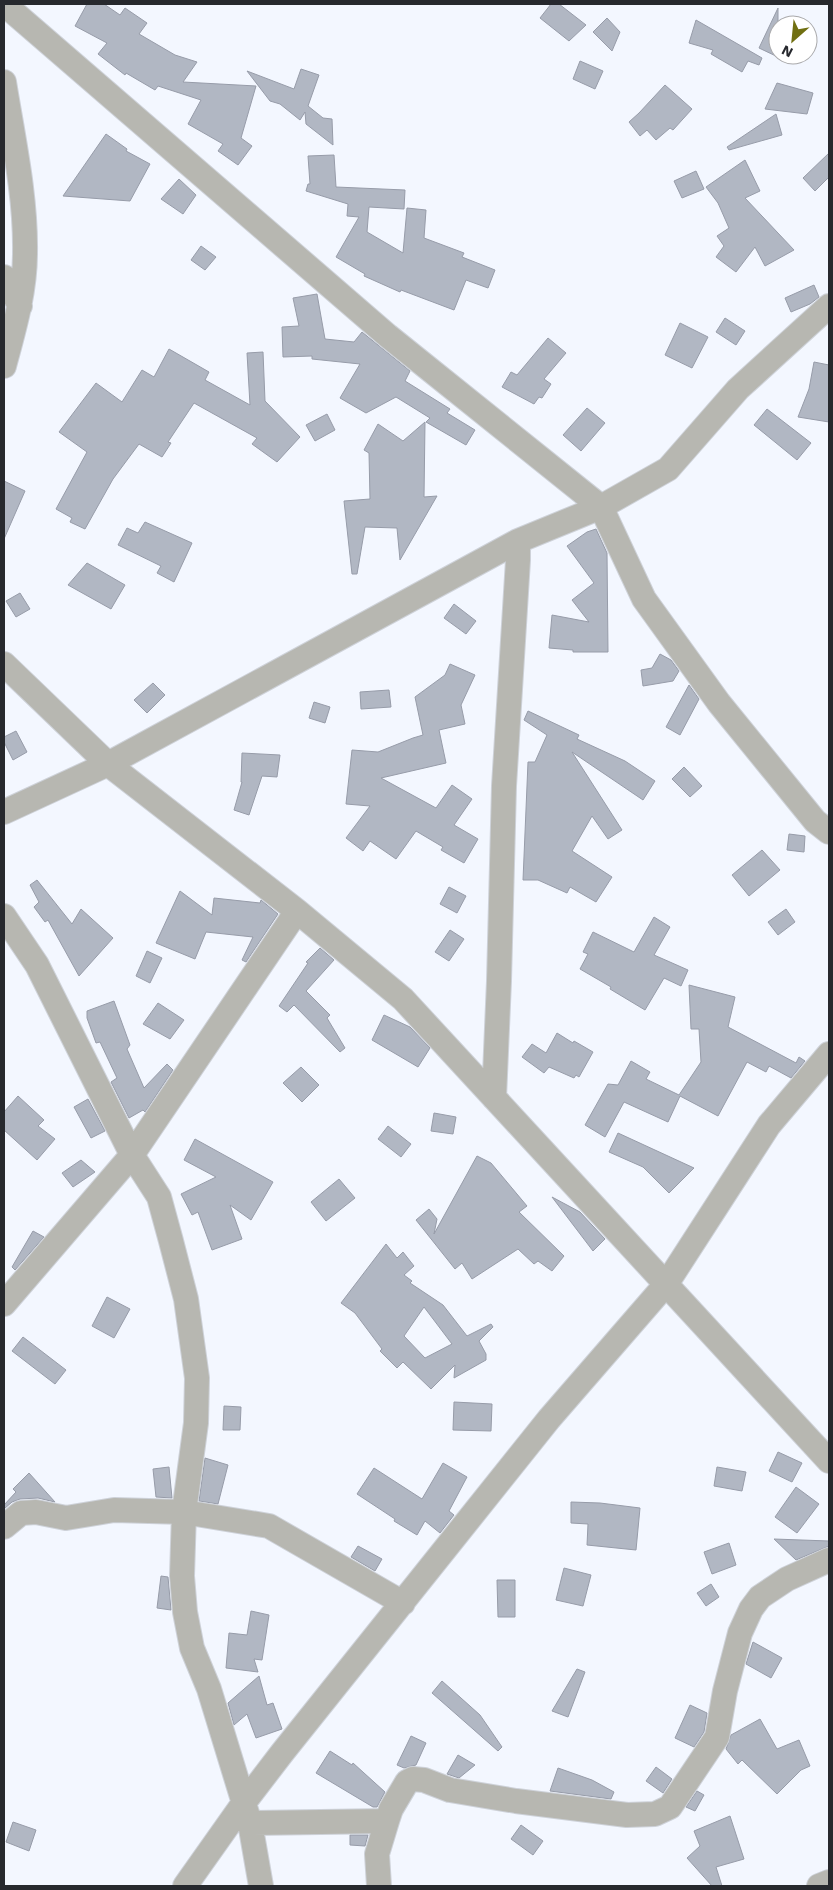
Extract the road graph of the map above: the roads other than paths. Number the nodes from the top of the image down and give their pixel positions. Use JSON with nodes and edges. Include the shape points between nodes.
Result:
{"nodes":[{"id":1,"x":4,"y":4,"type":"edge"},
{"id":2,"x":4,"y":82,"type":"edge"},
{"id":3,"x":4,"y":277,"type":"edge"},
{"id":4,"x":20,"y":306,"type":"junction"},
{"id":5,"x":829,"y":306,"type":"edge"},
{"id":6,"x":4,"y":366,"type":"edge"},
{"id":7,"x":601,"y":507,"type":"junction"},
{"id":8,"x":518,"y":541,"type":"junction"},
{"id":9,"x":4,"y":664,"type":"edge"},
{"id":10,"x":108,"y":764,"type":"junction"},
{"id":11,"x":4,"y":812,"type":"edge"},
{"id":12,"x":829,"y":832,"type":"edge"},
{"id":13,"x":297,"y":911,"type":"junction"},
{"id":14,"x":4,"y":916,"type":"edge"},
{"id":15,"x":829,"y":1054,"type":"edge"},
{"id":16,"x":494,"y":1098,"type":"junction"},
{"id":17,"x":132,"y":1155,"type":"junction"},
{"id":18,"x":667,"y":1283,"type":"junction"},
{"id":19,"x":4,"y":1304,"type":"edge"},
{"id":20,"x":829,"y":1461,"type":"edge"},
{"id":21,"x":184,"y":1512,"type":"junction"},
{"id":22,"x":4,"y":1527,"type":"edge"},
{"id":23,"x":829,"y":1560,"type":"edge"},
{"id":24,"x":402,"y":1603,"type":"junction"},
{"id":25,"x":247,"y":1814,"type":"junction"},
{"id":26,"x":387,"y":1821,"type":"junction"},
{"id":27,"x":829,"y":1882,"type":"edge"},
{"id":28,"x":186,"y":1886,"type":"edge"},
{"id":29,"x":261,"y":1886,"type":"edge"},
{"id":30,"x":379,"y":1886,"type":"edge"},
{"id":31,"x":819,"y":1886,"type":"edge"}],
"edges":[{"from":1,"to":7,"type":"street","via":[[388,336]]},
{"from":2,"to":4,"type":"street","via":[[23,201],[25,254]]},
{"from":3,"to":4,"type":"street"},
{"from":4,"to":6,"type":"street"},
{"from":5,"to":7,"type":"street","via":[[738,390],[668,469]]},
{"from":7,"to":8,"type":"street"},
{"from":7,"to":12,"type":"street","via":[[644,599],[719,703],[815,821]]},
{"from":8,"to":10,"type":"street"},
{"from":8,"to":16,"type":"street","via":[[504,786]]},
{"from":9,"to":10,"type":"street"},
{"from":10,"to":11,"type":"street"},
{"from":10,"to":13,"type":"street"},
{"from":13,"to":16,"type":"street","via":[[403,999]]},
{"from":13,"to":17,"type":"street"},
{"from":14,"to":17,"type":"street","via":[[37,966]]},
{"from":15,"to":18,"type":"street","via":[[769,1125]]},
{"from":16,"to":18,"type":"street"},
{"from":17,"to":19,"type":"street"},
{"from":17,"to":21,"type":"street","via":[[159,1197],[186,1299],[197,1378],[196,1423]]},
{"from":18,"to":20,"type":"street"},
{"from":18,"to":24,"type":"street","via":[[549,1419]]},
{"from":21,"to":22,"type":"street","via":[[114,1510],[66,1518],[36,1512],[21,1513]]},
{"from":21,"to":24,"type":"street","via":[[269,1526]]},
{"from":21,"to":25,"type":"street","via":[[182,1576],[192,1648],[209,1689]]},
{"from":23,"to":26,"type":"street","via":[[788,1579],[760,1597],[751,1609],[740,1634],[717,1737],[670,1807],[655,1814],[627,1815],[450,1790],[413,1779],[407,1782]]},
{"from":24,"to":25,"type":"street"},
{"from":25,"to":26,"type":"street"},
{"from":25,"to":28,"type":"street"},
{"from":25,"to":29,"type":"street"},
{"from":26,"to":30,"type":"street","via":[[377,1854]]},
{"from":27,"to":31,"type":"street"}]}
